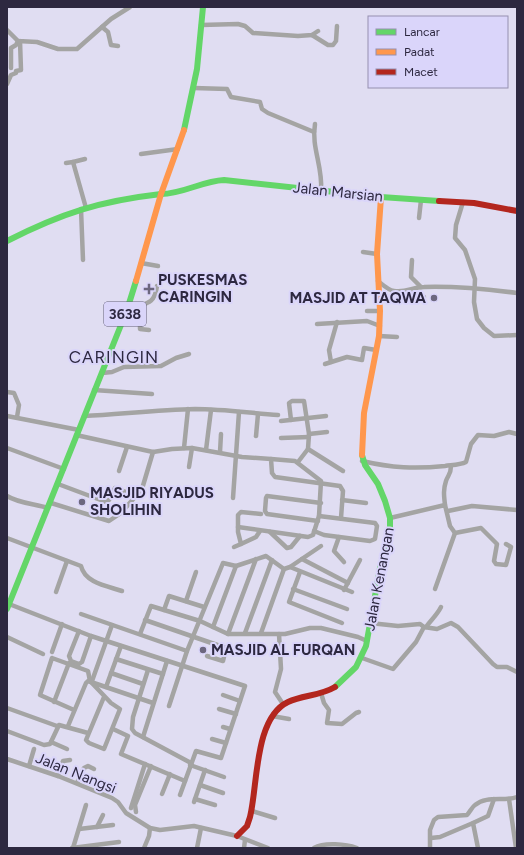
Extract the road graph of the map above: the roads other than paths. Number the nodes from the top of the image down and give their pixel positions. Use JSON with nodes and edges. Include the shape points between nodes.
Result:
{"nodes":[{"id":1,"x":130,"y":7,"type":"edge"},
{"id":2,"x":203,"y":7,"type":"edge"},
{"id":3,"x":201,"y":25,"type":"junction"},
{"id":4,"x":336,"y":26,"type":"dead end"},
{"id":5,"x":102,"y":27,"type":"junction"},
{"id":6,"x":7,"y":30,"type":"edge"},
{"id":7,"x":318,"y":31,"type":"dead end"},
{"id":8,"x":312,"y":36,"type":"junction"},
{"id":9,"x":19,"y":41,"type":"junction"},
{"id":10,"x":118,"y":46,"type":"dead end"},
{"id":11,"x":11,"y":68,"type":"dead end"},
{"id":12,"x":7,"y":84,"type":"edge"},
{"id":13,"x":194,"y":88,"type":"junction"},
{"id":14,"x":315,"y":124,"type":"dead end"},
{"id":15,"x":314,"y":132,"type":"junction"},
{"id":16,"x":178,"y":149,"type":"junction"},
{"id":17,"x":141,"y":154,"type":"dead end"},
{"id":18,"x":85,"y":159,"type":"dead end"},
{"id":19,"x":73,"y":162,"type":"junction"},
{"id":20,"x":66,"y":163,"type":"dead end"},
{"id":21,"x":321,"y":190,"type":"junction"},
{"id":22,"x":161,"y":194,"type":"junction"},
{"id":23,"x":381,"y":197,"type":"junction"},
{"id":24,"x":421,"y":200,"type":"junction"},
{"id":25,"x":463,"y":202,"type":"junction"},
{"id":26,"x":83,"y":208,"type":"junction"},
{"id":27,"x":517,"y":211,"type":"edge"},
{"id":28,"x":420,"y":218,"type":"dead end"},
{"id":29,"x":7,"y":242,"type":"edge"},
{"id":30,"x":363,"y":252,"type":"dead end"},
{"id":31,"x":377,"y":254,"type":"junction"},
{"id":32,"x":83,"y":260,"type":"dead end"},
{"id":33,"x":412,"y":260,"type":"dead end"},
{"id":34,"x":141,"y":263,"type":"junction"},
{"id":35,"x":158,"y":266,"type":"dead end"},
{"id":36,"x":378,"y":281,"type":"junction"},
{"id":37,"x":157,"y":286,"type":"dead end"},
{"id":38,"x":421,"y":287,"type":"junction"},
{"id":39,"x":474,"y":287,"type":"junction"},
{"id":40,"x":410,"y":291,"type":"junction"},
{"id":41,"x":517,"y":294,"type":"edge"},
{"id":42,"x":424,"y":297,"type":"dead end"},
{"id":43,"x":127,"y":310,"type":"junction"},
{"id":44,"x":380,"y":310,"type":"junction"},
{"id":45,"x":367,"y":311,"type":"dead end"},
{"id":46,"x":122,"y":321,"type":"junction"},
{"id":47,"x":337,"y":322,"type":"junction"},
{"id":48,"x":317,"y":324,"type":"dead end"},
{"id":49,"x":380,"y":326,"type":"junction"},
{"id":50,"x":149,"y":330,"type":"dead end"},
{"id":51,"x":517,"y":335,"type":"edge"},
{"id":52,"x":379,"y":336,"type":"junction"},
{"id":53,"x":397,"y":336,"type":"dead end"},
{"id":54,"x":376,"y":350,"type":"junction"},
{"id":55,"x":189,"y":354,"type":"dead end"},
{"id":56,"x":332,"y":362,"type":"junction"},
{"id":57,"x":325,"y":364,"type":"dead end"},
{"id":58,"x":102,"y":373,"type":"junction"},
{"id":59,"x":7,"y":388,"type":"edge"},
{"id":60,"x":94,"y":390,"type":"junction"},
{"id":61,"x":7,"y":392,"type":"edge"},
{"id":62,"x":14,"y":394,"type":"junction"},
{"id":63,"x":152,"y":394,"type":"dead end"},
{"id":64,"x":188,"y":409,"type":"junction"},
{"id":65,"x":211,"y":410,"type":"junction"},
{"id":66,"x":239,"y":412,"type":"junction"},
{"id":67,"x":258,"y":414,"type":"junction"},
{"id":68,"x":278,"y":415,"type":"dead end"},
{"id":69,"x":7,"y":416,"type":"edge"},
{"id":70,"x":84,"y":416,"type":"junction"},
{"id":71,"x":326,"y":416,"type":"dead end"},
{"id":72,"x":17,"y":417,"type":"junction"},
{"id":73,"x":308,"y":419,"type":"junction"},
{"id":74,"x":281,"y":420,"type":"dead end"},
{"id":75,"x":290,"y":420,"type":"junction"},
{"id":76,"x":78,"y":432,"type":"junction"},
{"id":77,"x":327,"y":432,"type":"dead end"},
{"id":78,"x":221,"y":434,"type":"dead end"},
{"id":79,"x":517,"y":434,"type":"edge"},
{"id":80,"x":309,"y":435,"type":"junction"},
{"id":81,"x":256,"y":436,"type":"dead end"},
{"id":82,"x":281,"y":438,"type":"dead end"},
{"id":83,"x":127,"y":446,"type":"junction"},
{"id":84,"x":7,"y":448,"type":"edge"},
{"id":85,"x":184,"y":448,"type":"junction"},
{"id":86,"x":192,"y":448,"type":"junction"},
{"id":87,"x":308,"y":449,"type":"junction"},
{"id":88,"x":206,"y":450,"type":"junction"},
{"id":89,"x":153,"y":452,"type":"junction"},
{"id":90,"x":220,"y":452,"type":"junction"},
{"id":91,"x":235,"y":456,"type":"junction"},
{"id":92,"x":271,"y":458,"type":"junction"},
{"id":93,"x":362,"y":461,"type":"junction"},
{"id":94,"x":298,"y":462,"type":"junction"},
{"id":95,"x":189,"y":466,"type":"dead end"},
{"id":96,"x":451,"y":466,"type":"junction"},
{"id":97,"x":64,"y":469,"type":"junction"},
{"id":98,"x":119,"y":470,"type":"dead end"},
{"id":99,"x":343,"y":470,"type":"dead end"},
{"id":100,"x":322,"y":483,"type":"junction"},
{"id":101,"x":58,"y":484,"type":"junction"},
{"id":102,"x":7,"y":496,"type":"edge"},
{"id":103,"x":137,"y":496,"type":"junction"},
{"id":104,"x":233,"y":498,"type":"dead end"},
{"id":105,"x":342,"y":500,"type":"junction"},
{"id":106,"x":321,"y":503,"type":"junction"},
{"id":107,"x":366,"y":503,"type":"dead end"},
{"id":108,"x":445,"y":505,"type":"junction"},
{"id":109,"x":49,"y":506,"type":"junction"},
{"id":110,"x":517,"y":510,"type":"edge"},
{"id":111,"x":448,"y":511,"type":"junction"},
{"id":112,"x":261,"y":514,"type":"dead end"},
{"id":113,"x":319,"y":518,"type":"junction"},
{"id":114,"x":341,"y":518,"type":"junction"},
{"id":115,"x":390,"y":518,"type":"junction"},
{"id":116,"x":238,"y":527,"type":"junction"},
{"id":117,"x":260,"y":531,"type":"junction"},
{"id":118,"x":314,"y":531,"type":"junction"},
{"id":119,"x":270,"y":532,"type":"junction"},
{"id":120,"x":454,"y":533,"type":"junction"},
{"id":121,"x":300,"y":536,"type":"junction"},
{"id":122,"x":339,"y":537,"type":"junction"},
{"id":123,"x":7,"y":538,"type":"edge"},
{"id":124,"x":242,"y":544,"type":"junction"},
{"id":125,"x":506,"y":544,"type":"dead end"},
{"id":126,"x":321,"y":546,"type":"dead end"},
{"id":127,"x":32,"y":547,"type":"junction"},
{"id":128,"x":234,"y":547,"type":"dead end"},
{"id":129,"x":256,"y":559,"type":"junction"},
{"id":130,"x":302,"y":559,"type":"junction"},
{"id":131,"x":272,"y":560,"type":"junction"},
{"id":132,"x":360,"y":560,"type":"dead end"},
{"id":133,"x":67,"y":561,"type":"junction"},
{"id":134,"x":344,"y":562,"type":"dead end"},
{"id":135,"x":236,"y":566,"type":"junction"},
{"id":136,"x":290,"y":567,"type":"junction"},
{"id":137,"x":284,"y":569,"type":"junction"},
{"id":138,"x":196,"y":572,"type":"dead end"},
{"id":139,"x":300,"y":572,"type":"junction"},
{"id":140,"x":348,"y":583,"type":"junction"},
{"id":141,"x":294,"y":589,"type":"junction"},
{"id":142,"x":435,"y":589,"type":"dead end"},
{"id":143,"x":344,"y":590,"type":"junction"},
{"id":144,"x":122,"y":591,"type":"dead end"},
{"id":145,"x":56,"y":592,"type":"dead end"},
{"id":146,"x":352,"y":592,"type":"dead end"},
{"id":147,"x":10,"y":596,"type":"edge"},
{"id":148,"x":186,"y":601,"type":"junction"},
{"id":149,"x":8,"y":606,"type":"edge"},
{"id":150,"x":204,"y":607,"type":"junction"},
{"id":151,"x":441,"y":607,"type":"dead end"},
{"id":152,"x":347,"y":609,"type":"dead end"},
{"id":153,"x":164,"y":610,"type":"junction"},
{"id":154,"x":81,"y":614,"type":"dead end"},
{"id":155,"x":145,"y":620,"type":"junction"},
{"id":156,"x":200,"y":621,"type":"junction"},
{"id":157,"x":342,"y":623,"type":"dead end"},
{"id":158,"x":370,"y":623,"type":"junction"},
{"id":159,"x":62,"y":624,"type":"junction"},
{"id":160,"x":112,"y":625,"type":"junction"},
{"id":161,"x":425,"y":627,"type":"junction"},
{"id":162,"x":213,"y":628,"type":"junction"},
{"id":163,"x":79,"y":631,"type":"junction"},
{"id":164,"x":261,"y":633,"type":"junction"},
{"id":165,"x":140,"y":634,"type":"junction"},
{"id":166,"x":228,"y":634,"type":"junction"},
{"id":167,"x":240,"y":634,"type":"junction"},
{"id":168,"x":279,"y":634,"type":"junction"},
{"id":169,"x":92,"y":636,"type":"junction"},
{"id":170,"x":193,"y":636,"type":"junction"},
{"id":171,"x":7,"y":637,"type":"edge"},
{"id":172,"x":106,"y":641,"type":"junction"},
{"id":173,"x":367,"y":642,"type":"junction"},
{"id":174,"x":121,"y":646,"type":"junction"},
{"id":175,"x":187,"y":651,"type":"junction"},
{"id":176,"x":52,"y":652,"type":"dead end"},
{"id":177,"x":43,"y":654,"type":"dead end"},
{"id":178,"x":207,"y":656,"type":"dead end"},
{"id":179,"x":362,"y":658,"type":"junction"},
{"id":180,"x":116,"y":659,"type":"junction"},
{"id":181,"x":167,"y":661,"type":"junction"},
{"id":182,"x":69,"y":663,"type":"junction"},
{"id":183,"x":183,"y":664,"type":"junction"},
{"id":184,"x":148,"y":670,"type":"junction"},
{"id":185,"x":517,"y":672,"type":"edge"},
{"id":186,"x":111,"y":673,"type":"junction"},
{"id":187,"x":162,"y":674,"type":"junction"},
{"id":188,"x":91,"y":681,"type":"junction"},
{"id":189,"x":143,"y":684,"type":"junction"},
{"id":190,"x":106,"y":687,"type":"junction"},
{"id":191,"x":321,"y":693,"type":"junction"},
{"id":192,"x":223,"y":695,"type":"dead end"},
{"id":193,"x":104,"y":697,"type":"junction"},
{"id":194,"x":138,"y":698,"type":"junction"},
{"id":195,"x":240,"y":701,"type":"junction"},
{"id":196,"x":54,"y":702,"type":"junction"},
{"id":197,"x":153,"y":702,"type":"junction"},
{"id":198,"x":283,"y":704,"type":"junction"},
{"id":199,"x":168,"y":706,"type":"dead end"},
{"id":200,"x":7,"y":708,"type":"edge"},
{"id":201,"x":219,"y":709,"type":"dead end"},
{"id":202,"x":74,"y":710,"type":"junction"},
{"id":203,"x":359,"y":712,"type":"dead end"},
{"id":204,"x":236,"y":714,"type":"junction"},
{"id":205,"x":272,"y":716,"type":"junction"},
{"id":206,"x":288,"y":719,"type":"dead end"},
{"id":207,"x":57,"y":726,"type":"junction"},
{"id":208,"x":68,"y":726,"type":"junction"},
{"id":209,"x":223,"y":727,"type":"dead end"},
{"id":210,"x":113,"y":729,"type":"junction"},
{"id":211,"x":230,"y":729,"type":"junction"},
{"id":212,"x":7,"y":731,"type":"edge"},
{"id":213,"x":88,"y":733,"type":"junction"},
{"id":214,"x":142,"y":736,"type":"junction"},
{"id":215,"x":212,"y":738,"type":"dead end"},
{"id":216,"x":51,"y":742,"type":"junction"},
{"id":217,"x":226,"y":743,"type":"junction"},
{"id":218,"x":34,"y":749,"type":"dead end"},
{"id":219,"x":68,"y":749,"type":"dead end"},
{"id":220,"x":7,"y":759,"type":"edge"},
{"id":221,"x":70,"y":760,"type":"dead end"},
{"id":222,"x":191,"y":764,"type":"junction"},
{"id":223,"x":148,"y":765,"type":"junction"},
{"id":224,"x":29,"y":766,"type":"junction"},
{"id":225,"x":94,"y":769,"type":"dead end"},
{"id":226,"x":205,"y":770,"type":"junction"},
{"id":227,"x":170,"y":774,"type":"junction"},
{"id":228,"x":58,"y":776,"type":"junction"},
{"id":229,"x":224,"y":776,"type":"dead end"},
{"id":230,"x":185,"y":781,"type":"junction"},
{"id":231,"x":77,"y":784,"type":"junction"},
{"id":232,"x":200,"y":785,"type":"junction"},
{"id":233,"x":223,"y":793,"type":"dead end"},
{"id":234,"x":162,"y":794,"type":"dead end"},
{"id":235,"x":180,"y":795,"type":"dead end"},
{"id":236,"x":517,"y":797,"type":"edge"},
{"id":237,"x":494,"y":799,"type":"junction"},
{"id":238,"x":509,"y":799,"type":"junction"},
{"id":239,"x":86,"y":805,"type":"dead end"},
{"id":240,"x":215,"y":805,"type":"dead end"},
{"id":241,"x":131,"y":808,"type":"dead end"},
{"id":242,"x":252,"y":811,"type":"junction"},
{"id":243,"x":136,"y":812,"type":"dead end"},
{"id":244,"x":103,"y":815,"type":"dead end"},
{"id":245,"x":275,"y":818,"type":"dead end"},
{"id":246,"x":474,"y":823,"type":"junction"},
{"id":247,"x":113,"y":825,"type":"dead end"},
{"id":248,"x":97,"y":827,"type":"junction"},
{"id":249,"x":150,"y":828,"type":"junction"},
{"id":250,"x":201,"y":828,"type":"junction"},
{"id":251,"x":79,"y":829,"type":"junction"},
{"id":252,"x":516,"y":835,"type":"edge"},
{"id":253,"x":238,"y":836,"type":"junction"},
{"id":254,"x":431,"y":838,"type":"junction"},
{"id":255,"x":245,"y":840,"type":"junction"},
{"id":256,"x":119,"y":842,"type":"dead end"},
{"id":257,"x":326,"y":846,"type":"edge"},
{"id":258,"x":72,"y":848,"type":"edge"},
{"id":259,"x":144,"y":848,"type":"edge"},
{"id":260,"x":197,"y":848,"type":"edge"},
{"id":261,"x":244,"y":848,"type":"edge"},
{"id":262,"x":268,"y":848,"type":"edge"},
{"id":263,"x":314,"y":848,"type":"edge"},
{"id":264,"x":357,"y":848,"type":"edge"},
{"id":265,"x":430,"y":848,"type":"edge"},
{"id":266,"x":478,"y":848,"type":"edge"},
{"id":267,"x":516,"y":848,"type":"edge"}],
"edges":[{"from":1,"to":5,"type":"street"},
{"from":2,"to":3,"type":"street","number":"3638"},
{"from":3,"to":8,"type":"street","via":[[238,24],[253,33]]},
{"from":3,"to":13,"type":"street","number":"3638"},
{"from":4,"to":8,"type":"street","via":[[336,42],[333,45]]},
{"from":5,"to":9,"type":"street","via":[[77,49],[58,49],[38,42]]},
{"from":5,"to":10,"type":"street","via":[[108,32],[112,45]]},
{"from":6,"to":9,"type":"street"},
{"from":7,"to":8,"type":"street"},
{"from":9,"to":11,"type":"street","via":[[11,48]]},
{"from":9,"to":12,"type":"street","via":[[21,70],[11,75]]},
{"from":13,"to":15,"type":"street","via":[[227,89],[231,97],[260,102],[262,109],[268,114]]},
{"from":13,"to":16,"type":"street","number":"3638"},
{"from":14,"to":15,"type":"street"},
{"from":15,"to":21,"type":"street","via":[[315,150],[322,176]]},
{"from":16,"to":17,"type":"street"},
{"from":16,"to":22,"type":"street","number":"3638"},
{"from":18,"to":19,"type":"street"},
{"from":19,"to":20,"type":"street"},
{"from":19,"to":26,"type":"street"},
{"from":21,"to":22,"type":"street","name":"Jalan Marsian","via":[[220,180],[210,181],[180,194]]},
{"from":21,"to":23,"type":"street","name":"Jalan Marsian"},
{"from":22,"to":26,"type":"street","name":"Jalan Marsian"},
{"from":22,"to":34,"type":"street","number":"3638"},
{"from":23,"to":24,"type":"street","name":"Jalan Marsian"},
{"from":23,"to":31,"type":"street"},
{"from":24,"to":25,"type":"street","name":"Jalan Marsian"},
{"from":24,"to":28,"type":"street"},
{"from":25,"to":27,"type":"street","name":"Jalan Marsian"},
{"from":25,"to":39,"type":"street","via":[[456,225],[456,238],[465,250],[475,279]]},
{"from":26,"to":29,"type":"street","name":"Jalan Marsian","via":[[56,217]]},
{"from":26,"to":32,"type":"street"},
{"from":30,"to":31,"type":"street"},
{"from":31,"to":36,"type":"street"},
{"from":33,"to":38,"type":"street","via":[[411,277]]},
{"from":34,"to":35,"type":"street"},
{"from":34,"to":43,"type":"street","number":"3638"},
{"from":36,"to":40,"type":"street","via":[[390,290]]},
{"from":36,"to":44,"type":"street"},
{"from":37,"to":43,"type":"street","via":[[156,296],[152,300]]},
{"from":38,"to":39,"type":"street"},
{"from":38,"to":40,"type":"street"},
{"from":39,"to":41,"type":"street"},
{"from":39,"to":51,"type":"street","via":[[474,311],[484,328],[498,337]]},
{"from":40,"to":42,"type":"street","via":[[413,297]]},
{"from":43,"to":46,"type":"street","number":"3638"},
{"from":44,"to":45,"type":"street"},
{"from":44,"to":49,"type":"street"},
{"from":46,"to":50,"type":"street","via":[[140,324],[140,329]]},
{"from":46,"to":58,"type":"street","number":"3638"},
{"from":47,"to":48,"type":"street"},
{"from":47,"to":49,"type":"street","via":[[367,321]]},
{"from":47,"to":56,"type":"street","via":[[328,350]]},
{"from":49,"to":52,"type":"street"},
{"from":52,"to":53,"type":"street"},
{"from":52,"to":54,"type":"street"},
{"from":54,"to":56,"type":"street","via":[[364,348],[362,360],[347,357]]},
{"from":54,"to":93,"type":"street","via":[[364,413]]},
{"from":55,"to":58,"type":"street","via":[[161,366],[124,367]]},
{"from":56,"to":57,"type":"street"},
{"from":58,"to":60,"type":"street","number":"3638"},
{"from":59,"to":62,"type":"street"},
{"from":60,"to":63,"type":"street"},
{"from":60,"to":70,"type":"street","number":"3638"},
{"from":61,"to":62,"type":"street"},
{"from":62,"to":72,"type":"street","via":[[19,405]]},
{"from":64,"to":65,"type":"street"},
{"from":64,"to":70,"type":"street"},
{"from":64,"to":85,"type":"street"},
{"from":65,"to":66,"type":"street"},
{"from":65,"to":88,"type":"street"},
{"from":66,"to":67,"type":"street"},
{"from":66,"to":91,"type":"street"},
{"from":67,"to":68,"type":"street"},
{"from":67,"to":81,"type":"street"},
{"from":69,"to":72,"type":"street"},
{"from":70,"to":76,"type":"street","number":"3638"},
{"from":71,"to":73,"type":"street"},
{"from":72,"to":76,"type":"street"},
{"from":73,"to":75,"type":"street"},
{"from":73,"to":75,"type":"street","via":[[305,402],[302,400],[289,403]]},
{"from":73,"to":80,"type":"street"},
{"from":74,"to":75,"type":"street"},
{"from":76,"to":83,"type":"street"},
{"from":76,"to":97,"type":"street","number":"3638"},
{"from":77,"to":80,"type":"street"},
{"from":78,"to":90,"type":"street"},
{"from":79,"to":96,"type":"street","via":[[508,432],[494,436],[478,435],[471,444],[466,462]]},
{"from":80,"to":82,"type":"street"},
{"from":80,"to":87,"type":"street"},
{"from":83,"to":89,"type":"street"},
{"from":83,"to":98,"type":"street"},
{"from":84,"to":97,"type":"street"},
{"from":85,"to":86,"type":"street"},
{"from":85,"to":89,"type":"street"},
{"from":86,"to":88,"type":"street"},
{"from":86,"to":95,"type":"street"},
{"from":87,"to":94,"type":"street"},
{"from":87,"to":99,"type":"street"},
{"from":88,"to":90,"type":"street"},
{"from":89,"to":103,"type":"street","via":[[142,489]]},
{"from":90,"to":91,"type":"street"},
{"from":91,"to":92,"type":"street"},
{"from":91,"to":104,"type":"street"},
{"from":92,"to":94,"type":"street"},
{"from":92,"to":100,"type":"street","via":[[272,473],[275,477]]},
{"from":93,"to":96,"type":"street","via":[[400,468]]},
{"from":93,"to":115,"type":"street","name":"Jalan Kenangan","via":[[378,484]]},
{"from":94,"to":100,"type":"street"},
{"from":96,"to":108,"type":"street","via":[[451,473],[444,489]]},
{"from":97,"to":101,"type":"street","number":"3638"},
{"from":100,"to":105,"type":"street","via":[[340,486],[343,491]]},
{"from":100,"to":106,"type":"street"},
{"from":101,"to":103,"type":"street","via":[[106,502],[110,500],[115,488]]},
{"from":101,"to":109,"type":"street","number":"3638"},
{"from":102,"to":109,"type":"street","via":[[13,500]]},
{"from":103,"to":109,"type":"street","via":[[118,516],[109,521]]},
{"from":105,"to":107,"type":"street"},
{"from":105,"to":114,"type":"street"},
{"from":106,"to":113,"type":"street"},
{"from":106,"to":113,"type":"street","via":[[267,496],[266,498],[267,514]]},
{"from":108,"to":111,"type":"street"},
{"from":108,"to":115,"type":"street"},
{"from":109,"to":127,"type":"street","number":"3638"},
{"from":110,"to":111,"type":"street","via":[[472,506]]},
{"from":111,"to":120,"type":"street","via":[[450,526]]},
{"from":112,"to":116,"type":"street","via":[[240,512]]},
{"from":113,"to":114,"type":"street"},
{"from":113,"to":118,"type":"street"},
{"from":114,"to":122,"type":"street","via":[[375,523],[377,528],[372,542]]},
{"from":115,"to":158,"type":"street","name":"Jalan Kenangan","via":[[390,533],[380,565]]},
{"from":116,"to":117,"type":"street"},
{"from":116,"to":124,"type":"street"},
{"from":117,"to":119,"type":"street"},
{"from":117,"to":124,"type":"street","via":[[256,537]]},
{"from":118,"to":121,"type":"street","via":[[310,537]]},
{"from":118,"to":122,"type":"street"},
{"from":119,"to":121,"type":"street"},
{"from":119,"to":121,"type":"street","via":[[288,548]]},
{"from":120,"to":125,"type":"street","via":[[482,529],[498,546],[494,561],[504,566],[511,548]]},
{"from":120,"to":142,"type":"street"},
{"from":122,"to":134,"type":"street","via":[[334,551]]},
{"from":123,"to":127,"type":"street"},
{"from":124,"to":128,"type":"street"},
{"from":126,"to":130,"type":"street"},
{"from":127,"to":133,"type":"street"},
{"from":127,"to":147,"type":"street","number":"3638"},
{"from":129,"to":131,"type":"street","via":[[266,556]]},
{"from":129,"to":135,"type":"street"},
{"from":129,"to":166,"type":"street"},
{"from":130,"to":136,"type":"street"},
{"from":130,"to":140,"type":"street"},
{"from":131,"to":137,"type":"street"},
{"from":131,"to":167,"type":"street"},
{"from":132,"to":140,"type":"street"},
{"from":133,"to":144,"type":"street","via":[[81,566],[82,572],[89,578]]},
{"from":133,"to":145,"type":"street"},
{"from":135,"to":150,"type":"street","via":[[223,563]]},
{"from":135,"to":162,"type":"street"},
{"from":136,"to":137,"type":"street"},
{"from":136,"to":139,"type":"street"},
{"from":137,"to":164,"type":"street"},
{"from":138,"to":148,"type":"street"},
{"from":139,"to":141,"type":"street"},
{"from":139,"to":143,"type":"street"},
{"from":140,"to":143,"type":"street"},
{"from":141,"to":152,"type":"street"},
{"from":141,"to":157,"type":"street","via":[[289,599],[290,603]]},
{"from":143,"to":146,"type":"street"},
{"from":147,"to":149,"type":"street","number":"3638"},
{"from":148,"to":150,"type":"street"},
{"from":148,"to":153,"type":"street","via":[[168,597]]},
{"from":149,"to":159,"type":"street"},
{"from":150,"to":156,"type":"street"},
{"from":151,"to":161,"type":"street"},
{"from":153,"to":155,"type":"street","via":[[150,606]]},
{"from":153,"to":156,"type":"street"},
{"from":154,"to":160,"type":"street"},
{"from":155,"to":165,"type":"street"},
{"from":155,"to":170,"type":"street"},
{"from":156,"to":162,"type":"street"},
{"from":156,"to":170,"type":"street"},
{"from":158,"to":161,"type":"street","via":[[398,626],[420,624]]},
{"from":158,"to":173,"type":"street","name":"Jalan Kenangan"},
{"from":159,"to":163,"type":"street"},
{"from":159,"to":176,"type":"street"},
{"from":160,"to":165,"type":"street"},
{"from":160,"to":172,"type":"street"},
{"from":161,"to":179,"type":"street","via":[[393,669]]},
{"from":161,"to":185,"type":"street","via":[[437,629],[454,624],[493,664]]},
{"from":162,"to":166,"type":"street"},
{"from":163,"to":169,"type":"street"},
{"from":163,"to":169,"type":"street","via":[[69,656],[79,664]]},
{"from":164,"to":167,"type":"street"},
{"from":164,"to":168,"type":"street"},
{"from":165,"to":175,"type":"street"},
{"from":166,"to":167,"type":"street"},
{"from":168,"to":173,"type":"street","via":[[321,628],[358,637]]},
{"from":168,"to":198,"type":"street","via":[[281,669],[275,692]]},
{"from":169,"to":172,"type":"street"},
{"from":170,"to":175,"type":"street"},
{"from":170,"to":178,"type":"street","via":[[226,648],[223,661]]},
{"from":171,"to":177,"type":"street"},
{"from":172,"to":174,"type":"street"},
{"from":172,"to":188,"type":"street"},
{"from":173,"to":179,"type":"street","name":"Jalan Kenangan"},
{"from":174,"to":180,"type":"street"},
{"from":174,"to":181,"type":"street"},
{"from":175,"to":183,"type":"street"},
{"from":179,"to":191,"type":"street","name":"Jalan Kenangan","via":[[339,685]]},
{"from":180,"to":184,"type":"street"},
{"from":180,"to":186,"type":"street"},
{"from":181,"to":183,"type":"street"},
{"from":181,"to":187,"type":"street"},
{"from":182,"to":188,"type":"street","via":[[88,671]]},
{"from":182,"to":196,"type":"street"},
{"from":182,"to":196,"type":"street","via":[[51,659],[39,694]]},
{"from":183,"to":195,"type":"street","via":[[245,686]]},
{"from":183,"to":199,"type":"street"},
{"from":184,"to":187,"type":"street"},
{"from":184,"to":189,"type":"street"},
{"from":186,"to":189,"type":"street"},
{"from":186,"to":190,"type":"street"},
{"from":187,"to":197,"type":"street"},
{"from":188,"to":190,"type":"street"},
{"from":188,"to":193,"type":"street"},
{"from":188,"to":202,"type":"street","via":[[86,683]]},
{"from":189,"to":194,"type":"street"},
{"from":190,"to":194,"type":"street"},
{"from":191,"to":198,"type":"street","name":"Jalan Kenangan","via":[[302,696]]},
{"from":191,"to":203,"type":"street","via":[[329,710],[327,722],[342,724]]},
{"from":192,"to":195,"type":"street"},
{"from":193,"to":210,"type":"street","via":[[120,710]]},
{"from":193,"to":213,"type":"street"},
{"from":194,"to":197,"type":"street"},
{"from":194,"to":214,"type":"street","via":[[132,729]]},
{"from":195,"to":204,"type":"street"},
{"from":196,"to":202,"type":"street"},
{"from":197,"to":214,"type":"street"},
{"from":198,"to":205,"type":"street","name":"Jalan Kenangan"},
{"from":200,"to":207,"type":"street"},
{"from":201,"to":204,"type":"street"},
{"from":202,"to":208,"type":"street"},
{"from":204,"to":211,"type":"street"},
{"from":205,"to":206,"type":"street"},
{"from":205,"to":242,"type":"street","name":"Jalan Kenangan","via":[[262,738]]},
{"from":207,"to":208,"type":"street"},
{"from":207,"to":216,"type":"street"},
{"from":208,"to":213,"type":"street"},
{"from":209,"to":211,"type":"street"},
{"from":210,"to":213,"type":"street","via":[[104,749],[86,740]]},
{"from":210,"to":223,"type":"street","via":[[128,736],[121,754]]},
{"from":211,"to":217,"type":"street"},
{"from":212,"to":216,"type":"street","via":[[44,745]]},
{"from":214,"to":222,"type":"street"},
{"from":215,"to":217,"type":"street"},
{"from":216,"to":219,"type":"street"},
{"from":217,"to":222,"type":"street","via":[[221,759],[196,751]]},
{"from":218,"to":224,"type":"street"},
{"from":220,"to":224,"type":"street","name":"Jalan Nangsi"},
{"from":221,"to":228,"type":"street","via":[[63,761]]},
{"from":222,"to":226,"type":"street"},
{"from":222,"to":230,"type":"street"},
{"from":223,"to":227,"type":"street"},
{"from":223,"to":241,"type":"street"},
{"from":223,"to":243,"type":"street","via":[[135,805]]},
{"from":224,"to":228,"type":"street","name":"Jalan Nangsi"},
{"from":225,"to":231,"type":"street","via":[[88,766],[84,768]]},
{"from":226,"to":229,"type":"street"},
{"from":226,"to":232,"type":"street"},
{"from":227,"to":230,"type":"street"},
{"from":227,"to":234,"type":"street"},
{"from":228,"to":231,"type":"street","name":"Jalan Nangsi"},
{"from":230,"to":235,"type":"street"},
{"from":231,"to":249,"type":"street","name":"Jalan Nangsi","via":[[115,800],[136,821]]},
{"from":232,"to":233,"type":"street"},
{"from":232,"to":240,"type":"street","via":[[195,800]]},
{"from":236,"to":238,"type":"street"},
{"from":237,"to":238,"type":"street"},
{"from":237,"to":246,"type":"street","via":[[488,816]]},
{"from":237,"to":254,"type":"street","via":[[477,803],[467,815],[438,817],[430,830]]},
{"from":238,"to":252,"type":"street"},
{"from":239,"to":251,"type":"street"},
{"from":242,"to":245,"type":"street"},
{"from":242,"to":253,"type":"street","name":"Jalan Kenangan","via":[[247,826]]},
{"from":244,"to":248,"type":"street"},
{"from":246,"to":254,"type":"street"},
{"from":246,"to":266,"type":"street"},
{"from":247,"to":248,"type":"street"},
{"from":248,"to":251,"type":"street"},
{"from":249,"to":250,"type":"street","name":"Jalan Nangsi"},
{"from":249,"to":259,"type":"street"},
{"from":250,"to":253,"type":"street","name":"Jalan Nangsi"},
{"from":250,"to":260,"type":"street"},
{"from":251,"to":258,"type":"street"},
{"from":252,"to":267,"type":"street"},
{"from":253,"to":255,"type":"street","name":"Jalan Nangsi"},
{"from":254,"to":265,"type":"street"},
{"from":255,"to":261,"type":"street"},
{"from":255,"to":262,"type":"street","name":"Jalan Nangsi"},
{"from":256,"to":258,"type":"street"},
{"from":257,"to":263,"type":"street"},
{"from":257,"to":264,"type":"street"}]}
